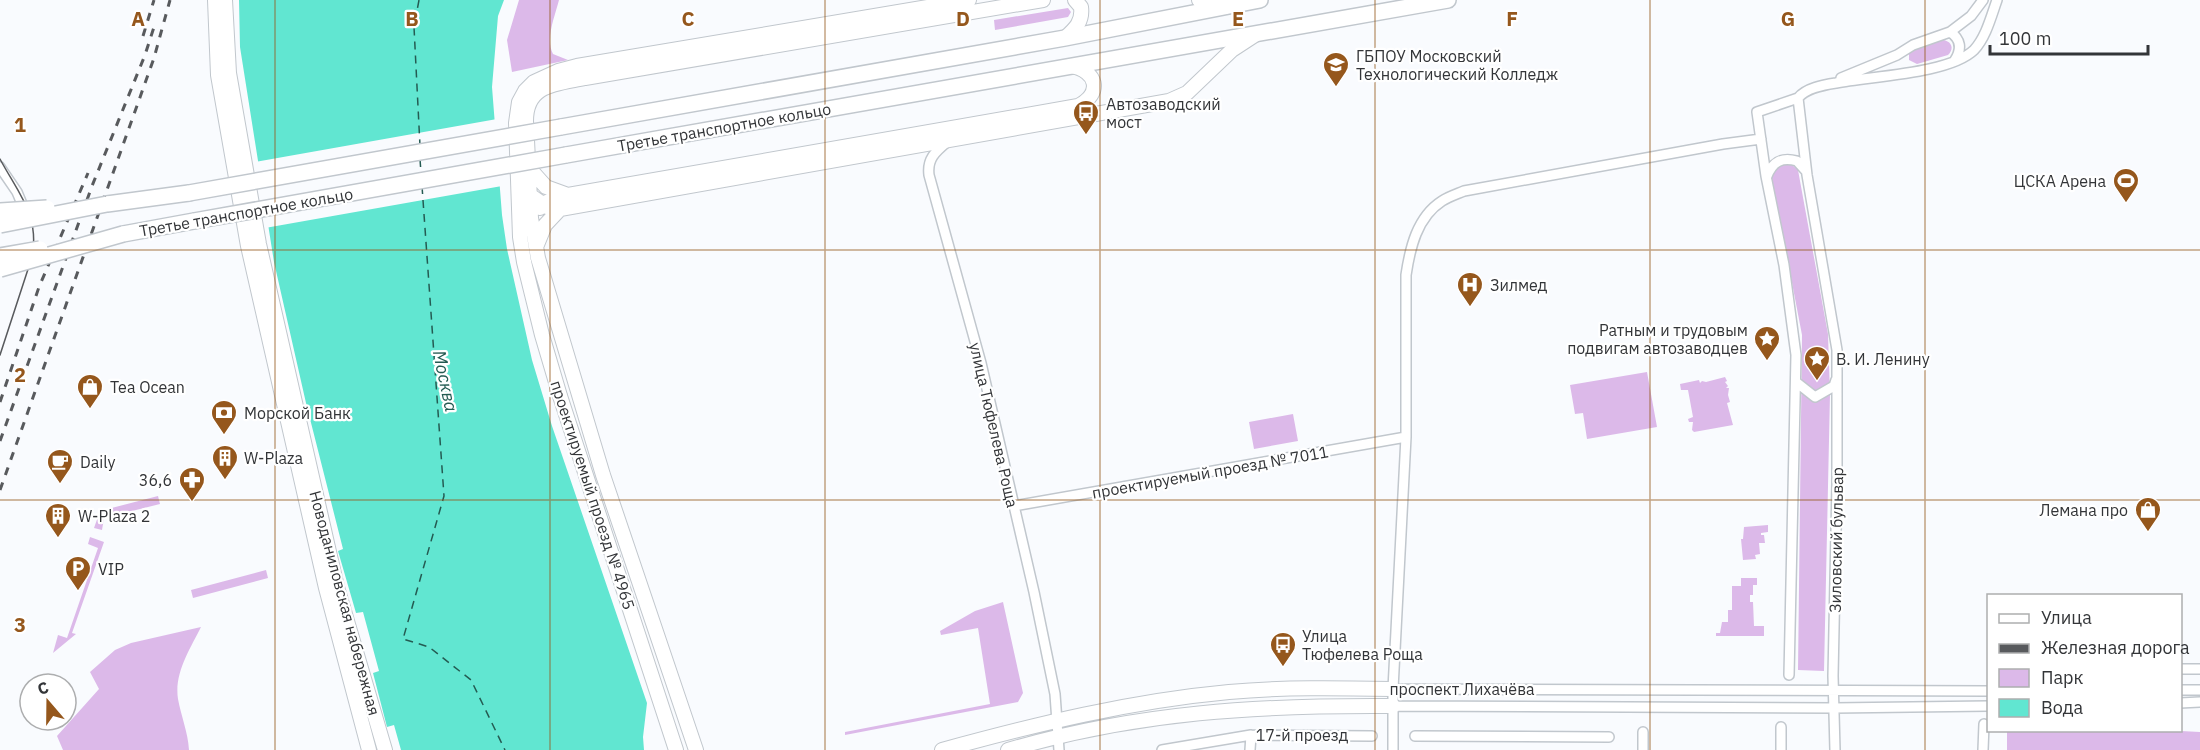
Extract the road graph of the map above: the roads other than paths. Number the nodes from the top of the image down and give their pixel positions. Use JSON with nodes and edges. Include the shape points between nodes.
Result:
{"nodes":[{"id":1,"x":215,"y":0,"type":"edge"},
{"id":2,"x":225,"y":0,"type":"edge"},
{"id":3,"x":969,"y":0,"type":"edge"},
{"id":4,"x":1043,"y":0,"type":"edge"},
{"id":5,"x":1075,"y":0,"type":"edge"},
{"id":6,"x":1199,"y":0,"type":"edge"},
{"id":7,"x":1260,"y":0,"type":"edge"},
{"id":8,"x":1448,"y":0,"type":"edge"},
{"id":9,"x":1983,"y":0,"type":"edge"},
{"id":10,"x":1997,"y":0,"type":"edge"},
{"id":11,"x":1225,"y":6,"type":"junction"},
{"id":12,"x":1950,"y":32,"type":"junction"},
{"id":13,"x":1255,"y":35,"type":"junction"},
{"id":14,"x":1065,"y":38,"type":"junction"},
{"id":15,"x":1903,"y":52,"type":"junction"},
{"id":16,"x":1955,"y":60,"type":"junction"},
{"id":17,"x":1069,"y":66,"type":"junction"},
{"id":18,"x":1907,"y":72,"type":"junction"},
{"id":19,"x":1826,"y":85,"type":"junction"},
{"id":20,"x":1801,"y":95,"type":"junction"},
{"id":21,"x":1761,"y":139,"type":"junction"},
{"id":22,"x":949,"y":141,"type":"junction"},
{"id":23,"x":0,"y":167,"type":"edge"},
{"id":24,"x":529,"y":167,"type":"junction"},
{"id":25,"x":1807,"y":173,"type":"junction"},
{"id":26,"x":1766,"y":176,"type":"junction"},
{"id":27,"x":519,"y":182,"type":"junction"},
{"id":28,"x":568,"y":195,"type":"junction"},
{"id":29,"x":530,"y":196,"type":"junction"},
{"id":30,"x":107,"y":204,"type":"junction"},
{"id":31,"x":543,"y":205,"type":"junction"},
{"id":32,"x":560,"y":208,"type":"junction"},
{"id":33,"x":0,"y":211,"type":"edge"},
{"id":34,"x":25,"y":211,"type":"dead end"},
{"id":35,"x":531,"y":218,"type":"junction"},
{"id":36,"x":0,"y":225,"type":"edge"},
{"id":37,"x":123,"y":234,"type":"junction"},
{"id":38,"x":520,"y":237,"type":"junction"},
{"id":39,"x":253,"y":245,"type":"junction"},
{"id":40,"x":536,"y":249,"type":"junction"},
{"id":41,"x":0,"y":256,"type":"edge"},
{"id":42,"x":0,"y":269,"type":"edge"},
{"id":43,"x":1838,"y":372,"type":"junction"},
{"id":44,"x":1796,"y":382,"type":"junction"},
{"id":45,"x":1406,"y":438,"type":"junction"},
{"id":46,"x":1014,"y":506,"type":"junction"},
{"id":47,"x":2182,"y":669,"type":"edge"},
{"id":48,"x":2200,"y":669,"type":"edge"},
{"id":49,"x":1789,"y":675,"type":"dead end"},
{"id":50,"x":1393,"y":689,"type":"junction"},
{"id":51,"x":2182,"y":690,"type":"edge"},
{"id":52,"x":2200,"y":690,"type":"edge"},
{"id":53,"x":1987,"y":691,"type":"edge"},
{"id":54,"x":1833,"y":692,"type":"junction"},
{"id":55,"x":2200,"y":702,"type":"edge"},
{"id":56,"x":2182,"y":703,"type":"edge"},
{"id":57,"x":1393,"y":706,"type":"junction"},
{"id":58,"x":1987,"y":706,"type":"edge"},
{"id":59,"x":1835,"y":708,"type":"junction"},
{"id":60,"x":1057,"y":720,"type":"junction"},
{"id":61,"x":1984,"y":724,"type":"dead end"},
{"id":62,"x":1781,"y":727,"type":"dead end"},
{"id":63,"x":1643,"y":732,"type":"dead end"},
{"id":64,"x":1251,"y":735,"type":"junction"},
{"id":65,"x":1372,"y":736,"type":"dead end"},
{"id":66,"x":1415,"y":736,"type":"dead end"},
{"id":67,"x":1609,"y":737,"type":"dead end"},
{"id":68,"x":1059,"y":743,"type":"edge"},
{"id":69,"x":369,"y":750,"type":"edge"},
{"id":70,"x":385,"y":750,"type":"edge"},
{"id":71,"x":676,"y":750,"type":"edge"},
{"id":72,"x":696,"y":750,"type":"edge"},
{"id":73,"x":942,"y":750,"type":"edge"},
{"id":74,"x":1008,"y":750,"type":"edge"},
{"id":75,"x":1162,"y":750,"type":"edge"},
{"id":76,"x":1250,"y":750,"type":"edge"},
{"id":77,"x":1393,"y":750,"type":"edge"},
{"id":78,"x":1643,"y":750,"type":"edge"},
{"id":79,"x":1781,"y":750,"type":"edge"},
{"id":80,"x":1835,"y":750,"type":"edge"},
{"id":81,"x":1983,"y":750,"type":"edge"}],
"edges":[{"from":1,"to":39,"type":"main road","via":[[218,75]]},
{"from":2,"to":39,"type":"main road","via":[[229,73]]},
{"from":3,"to":27,"type":"main road","name":"проектируемый проезд № 4965","via":[[577,66],[542,77],[525,91],[516,111]]},
{"from":4,"to":24,"type":"main road","name":"проектируемый проезд № 4965","via":[[548,86],[527,105]]},
{"from":5,"to":14,"type":"main road","via":[[1081,7],[1081,20]]},
{"from":6,"to":11,"type":"main road"},
{"from":7,"to":11,"type":"main road","name":"Третье транспортное кольцо"},
{"from":8,"to":13,"type":"main road","name":"Третье транспортное кольцо"},
{"from":9,"to":12,"type":"street","via":[[1971,16]]},
{"from":10,"to":16,"type":"street","via":[[1983,38],[1973,50]]},
{"from":11,"to":14,"type":"main road","name":"Третье транспортное кольцо"},
{"from":12,"to":15,"type":"street"},
{"from":12,"to":16,"type":"street","via":[[1960,44]]},
{"from":13,"to":17,"type":"main road","name":"Третье транспортное кольцо"},
{"from":13,"to":22,"type":"main road","via":[[1232,50],[1187,93],[1169,101]]},
{"from":14,"to":30,"type":"main road","name":"Третье транспортное кольцо","bridge":true},
{"from":15,"to":18,"type":"street","via":[[1900,63]]},
{"from":15,"to":19,"type":"street"},
{"from":16,"to":18,"type":"street"},
{"from":17,"to":28,"type":"main road","via":[[1083,69],[1093,78],[1093,95],[1078,106]]},
{"from":17,"to":37,"type":"main road","name":"Третье транспортное кольцо","bridge":true},
{"from":18,"to":19,"type":"street"},
{"from":19,"to":20,"type":"street"},
{"from":20,"to":21,"type":"street","via":[[1757,112]]},
{"from":20,"to":25,"type":"street","name":"Зиловский бульвар"},
{"from":21,"to":26,"type":"street"},
{"from":21,"to":45,"type":"street","via":[[1487,186],[1442,201],[1415,233],[1408,258]]},
{"from":22,"to":32,"type":"main road"},
{"from":22,"to":46,"type":"street","name":"улица Тюфелева Роща","via":[[930,159],[929,175],[981,363]]},
{"from":23,"to":34,"type":"street"},
{"from":24,"to":28,"type":"main road","via":[[546,187]]},
{"from":24,"to":29,"type":"main road","name":"проектируемый проезд № 4965"},
{"from":25,"to":26,"type":"street","via":[[1797,161],[1789,159],[1776,162]]},
{"from":25,"to":43,"type":"street","name":"Зиловский бульвар"},
{"from":26,"to":44,"type":"street","via":[[1793,318]]},
{"from":27,"to":29,"type":"main road"},
{"from":27,"to":38,"type":"main road","name":"проектируемый проезд № 4965"},
{"from":28,"to":31,"type":"main road"},
{"from":29,"to":31,"type":"main road"},
{"from":29,"to":35,"type":"main road","name":"проектируемый проезд № 4965"},
{"from":30,"to":33,"type":"main road","bridge":true},
{"from":30,"to":36,"type":"main road","name":"Третье транспортное кольцо","bridge":true},
{"from":31,"to":32,"type":"main road"},
{"from":31,"to":35,"type":"main road"},
{"from":32,"to":40,"type":"main road","via":[[545,225]]},
{"from":35,"to":38,"type":"main road"},
{"from":35,"to":40,"type":"main road","name":"проектируемый проезд № 4965"},
{"from":37,"to":41,"type":"main road","name":"Третье транспортное кольцо","bridge":true},
{"from":37,"to":42,"type":"main road","bridge":true},
{"from":38,"to":71,"type":"main road","name":"проектируемый проезд № 4965","via":[[560,396]]},
{"from":39,"to":69,"type":"main road","name":"Новоданиловская набережная","via":[[326,588]]},
{"from":39,"to":70,"type":"main road","name":"Новоданиловская набережная","via":[[337,587]]},
{"from":40,"to":72,"type":"main road","name":"проектируемый проезд № 4965","via":[[603,475]]},
{"from":43,"to":44,"type":"street","via":[[1834,386],[1815,397]]},
{"from":43,"to":54,"type":"street","name":"Зиловский бульвар"},
{"from":44,"to":49,"type":"street"},
{"from":45,"to":46,"type":"street","name":"проектируемый проезд № 7011"},
{"from":45,"to":50,"type":"street"},
{"from":46,"to":60,"type":"street","name":"улица Тюфелева Роща"},
{"from":47,"to":48,"type":"street"},
{"from":50,"to":54,"type":"street","name":"проспект Лихачёва"},
{"from":50,"to":57,"type":"street"},
{"from":50,"to":60,"type":"main road","name":"проспект Лихачёва","via":[[1229,692]]},
{"from":51,"to":52,"type":"street"},
{"from":53,"to":54,"type":"street","name":"проспект Лихачёва"},
{"from":54,"to":59,"type":"street","name":"Зиловский бульвар"},
{"from":55,"to":56,"type":"street"},
{"from":57,"to":59,"type":"street","name":"проспект Лихачёва"},
{"from":57,"to":68,"type":"main road","name":"проспект Лихачёва","via":[[1214,711],[1131,722]]},
{"from":57,"to":77,"type":"street"},
{"from":58,"to":59,"type":"street","name":"проспект Лихачёва"},
{"from":59,"to":80,"type":"street","name":"Зиловский бульвар"},
{"from":60,"to":68,"type":"street","name":"улица Тюфелева Роща"},
{"from":60,"to":73,"type":"main road","name":"проспект Лихачёва"},
{"from":61,"to":81,"type":"street"},
{"from":62,"to":79,"type":"street"},
{"from":63,"to":78,"type":"street"},
{"from":64,"to":65,"type":"street","name":"17-й проезд"},
{"from":64,"to":75,"type":"street","name":"17-й проезд"},
{"from":64,"to":76,"type":"street"},
{"from":66,"to":67,"type":"street"},
{"from":68,"to":74,"type":"main road","name":"проспект Лихачёва"}]}
